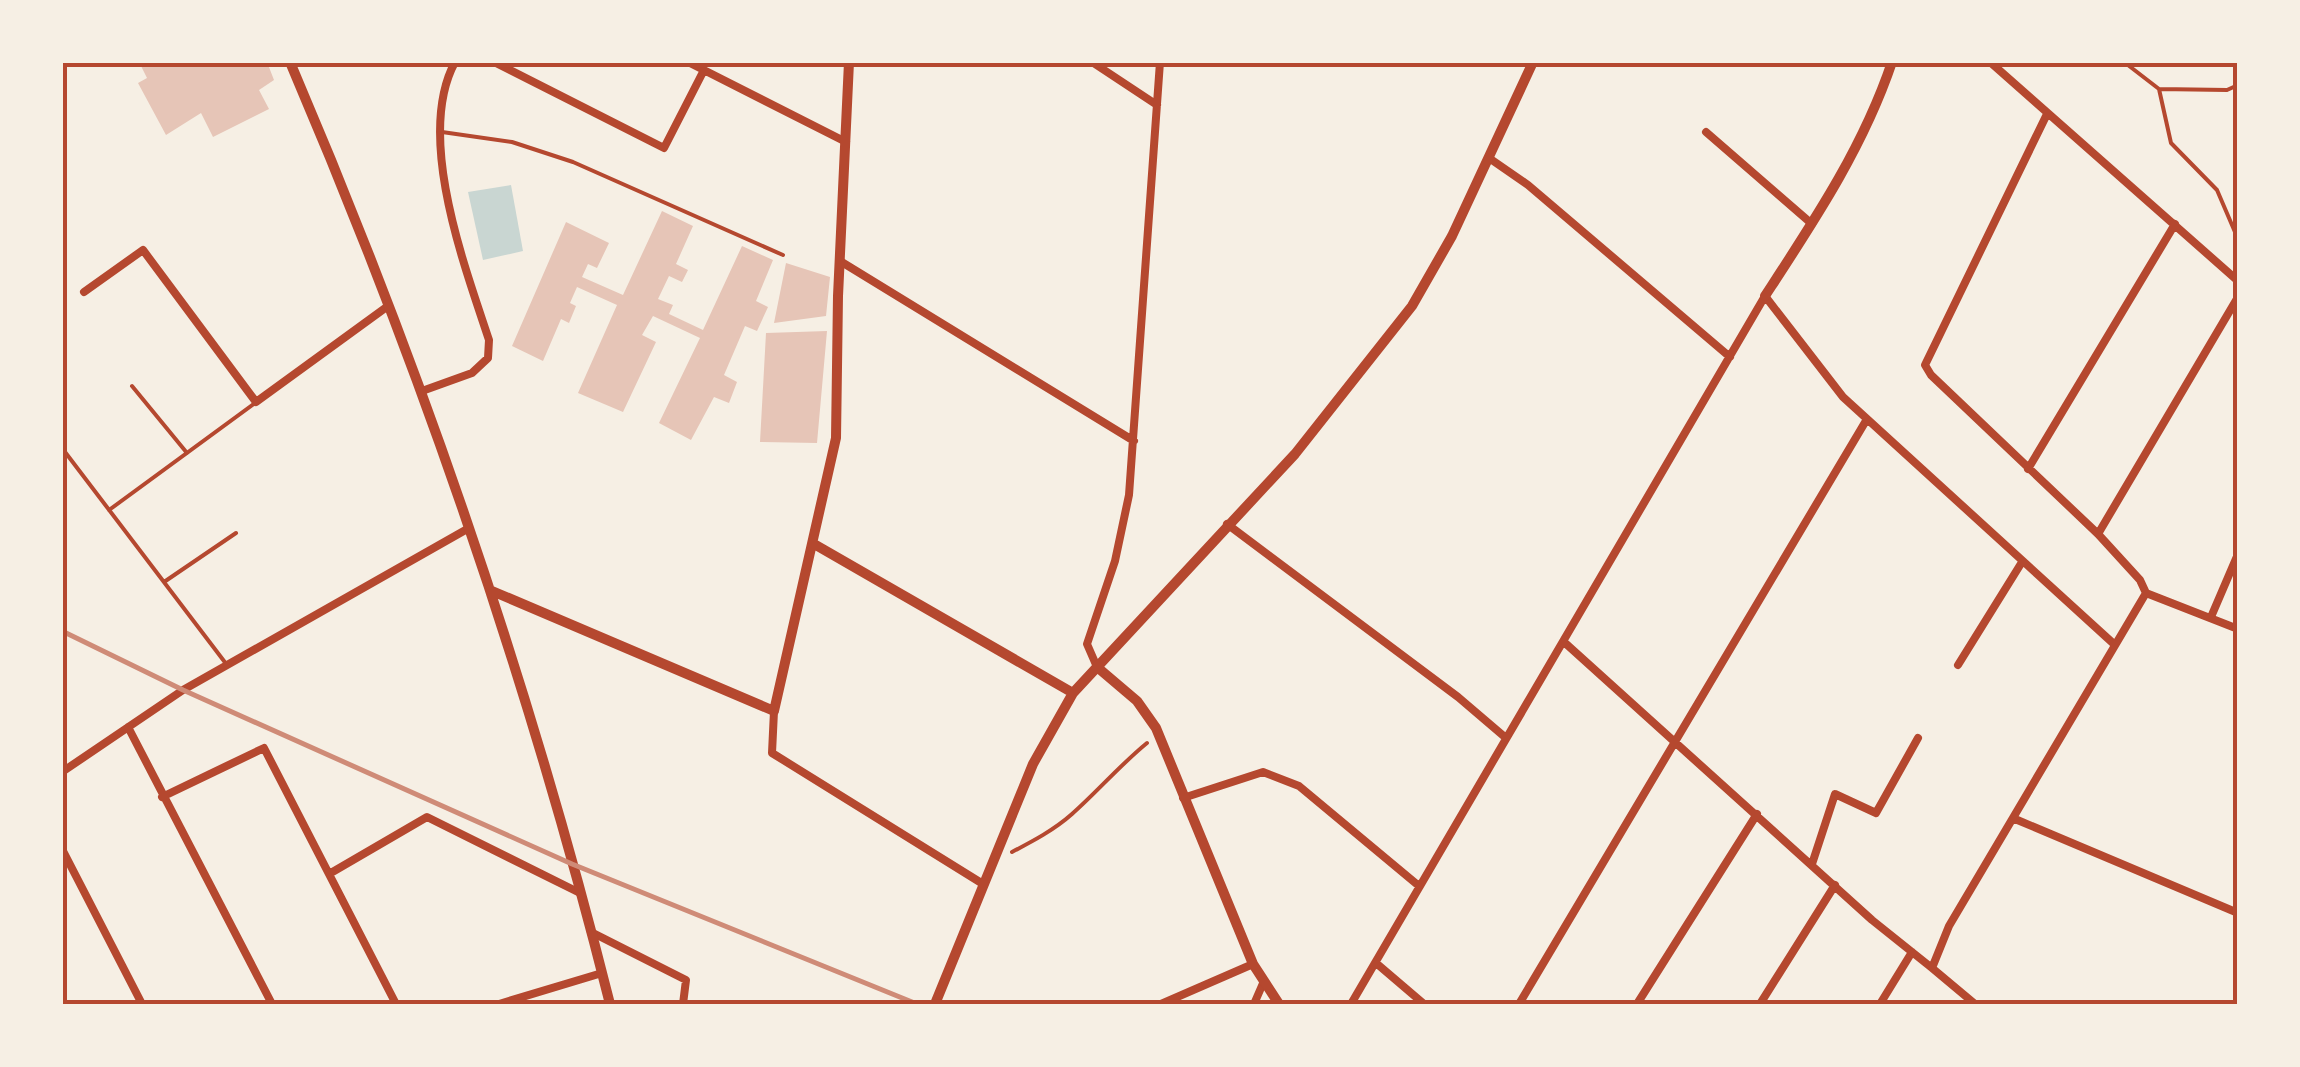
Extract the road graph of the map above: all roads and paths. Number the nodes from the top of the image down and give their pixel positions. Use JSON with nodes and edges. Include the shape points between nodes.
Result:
{"nodes":[{"id":1,"x":290,"y":62,"type":"edge"},
{"id":2,"x":494,"y":62,"type":"edge"},
{"id":3,"x":688,"y":62,"type":"edge"},
{"id":4,"x":849,"y":62,"type":"edge"},
{"id":5,"x":1092,"y":62,"type":"edge"},
{"id":6,"x":1160,"y":62,"type":"edge"},
{"id":7,"x":1533,"y":62,"type":"edge"},
{"id":8,"x":1892,"y":62,"type":"edge"},
{"id":9,"x":1990,"y":62,"type":"edge"},
{"id":10,"x":2124,"y":62,"type":"edge"},
{"id":11,"x":450,"y":64,"type":"edge"},
{"id":12,"x":704,"y":70,"type":"junction"},
{"id":13,"x":2238,"y":85,"type":"edge"},
{"id":14,"x":2159,"y":89,"type":"junction"},
{"id":15,"x":1157,"y":104,"type":"junction"},
{"id":16,"x":2046,"y":114,"type":"junction"},
{"id":17,"x":442,"y":132,"type":"junction"},
{"id":18,"x":1706,"y":132,"type":"dead end"},
{"id":19,"x":846,"y":142,"type":"junction"},
{"id":20,"x":1489,"y":158,"type":"junction"},
{"id":21,"x":1812,"y":224,"type":"junction"},
{"id":22,"x":2175,"y":224,"type":"junction"},
{"id":23,"x":2238,"y":240,"type":"edge"},
{"id":24,"x":784,"y":255,"type":"dead end"},
{"id":25,"x":840,"y":261,"type":"junction"},
{"id":26,"x":2238,"y":281,"type":"edge"},
{"id":27,"x":84,"y":292,"type":"dead end"},
{"id":28,"x":1765,"y":296,"type":"junction"},
{"id":29,"x":2238,"y":297,"type":"edge"},
{"id":30,"x":388,"y":306,"type":"junction"},
{"id":31,"x":1730,"y":356,"type":"junction"},
{"id":32,"x":132,"y":386,"type":"dead end"},
{"id":33,"x":422,"y":391,"type":"junction"},
{"id":34,"x":256,"y":402,"type":"junction"},
{"id":35,"x":1867,"y":419,"type":"junction"},
{"id":36,"x":1134,"y":441,"type":"junction"},
{"id":37,"x":62,"y":448,"type":"edge"},
{"id":38,"x":187,"y":453,"type":"junction"},
{"id":39,"x":2028,"y":469,"type":"junction"},
{"id":40,"x":109,"y":510,"type":"junction"},
{"id":41,"x":1227,"y":524,"type":"junction"},
{"id":42,"x":469,"y":528,"type":"junction"},
{"id":43,"x":236,"y":533,"type":"dead end"},
{"id":44,"x":2098,"y":534,"type":"junction"},
{"id":45,"x":814,"y":544,"type":"junction"},
{"id":46,"x":2238,"y":554,"type":"edge"},
{"id":47,"x":2022,"y":562,"type":"junction"},
{"id":48,"x":164,"y":582,"type":"junction"},
{"id":49,"x":492,"y":591,"type":"junction"},
{"id":50,"x":2146,"y":593,"type":"junction"},
{"id":51,"x":2212,"y":617,"type":"junction"},
{"id":52,"x":2238,"y":629,"type":"edge"},
{"id":53,"x":1564,"y":642,"type":"junction"},
{"id":54,"x":2115,"y":645,"type":"junction"},
{"id":55,"x":227,"y":665,"type":"junction"},
{"id":56,"x":1958,"y":665,"type":"dead end"},
{"id":57,"x":1098,"y":667,"type":"junction"},
{"id":58,"x":1074,"y":693,"type":"junction"},
{"id":59,"x":774,"y":710,"type":"junction"},
{"id":60,"x":128,"y":727,"type":"junction"},
{"id":61,"x":1158,"y":734,"type":"junction"},
{"id":62,"x":1506,"y":738,"type":"junction"},
{"id":63,"x":1918,"y":738,"type":"dead end"},
{"id":64,"x":1677,"y":742,"type":"junction"},
{"id":65,"x":62,"y":772,"type":"edge"},
{"id":66,"x":162,"y":796,"type":"junction"},
{"id":67,"x":1183,"y":798,"type":"junction"},
{"id":68,"x":1757,"y":814,"type":"junction"},
{"id":69,"x":2015,"y":819,"type":"junction"},
{"id":70,"x":62,"y":849,"type":"edge"},
{"id":71,"x":1012,"y":852,"type":"dead end"},
{"id":72,"x":1812,"y":864,"type":"junction"},
{"id":73,"x":329,"y":874,"type":"junction"},
{"id":74,"x":984,"y":884,"type":"junction"},
{"id":75,"x":1835,"y":884,"type":"junction"},
{"id":76,"x":1419,"y":886,"type":"junction"},
{"id":77,"x":580,"y":894,"type":"junction"},
{"id":78,"x":2238,"y":914,"type":"edge"},
{"id":79,"x":590,"y":932,"type":"junction"},
{"id":80,"x":1912,"y":952,"type":"junction"},
{"id":81,"x":1253,"y":964,"type":"junction"},
{"id":82,"x":1376,"y":964,"type":"junction"},
{"id":83,"x":1932,"y":968,"type":"junction"},
{"id":84,"x":602,"y":973,"type":"junction"},
{"id":85,"x":1264,"y":981,"type":"junction"},
{"id":86,"x":142,"y":1004,"type":"edge"},
{"id":87,"x":272,"y":1004,"type":"edge"},
{"id":88,"x":396,"y":1004,"type":"edge"},
{"id":89,"x":499,"y":1004,"type":"edge"},
{"id":90,"x":610,"y":1004,"type":"edge"},
{"id":91,"x":683,"y":1004,"type":"edge"},
{"id":92,"x":935,"y":1004,"type":"edge"},
{"id":93,"x":1161,"y":1004,"type":"edge"},
{"id":94,"x":1254,"y":1004,"type":"edge"},
{"id":95,"x":1279,"y":1004,"type":"edge"},
{"id":96,"x":1351,"y":1004,"type":"edge"},
{"id":97,"x":1424,"y":1004,"type":"edge"},
{"id":98,"x":1520,"y":1004,"type":"edge"},
{"id":99,"x":1637,"y":1004,"type":"edge"},
{"id":100,"x":1760,"y":1004,"type":"edge"},
{"id":101,"x":1880,"y":1004,"type":"edge"},
{"id":102,"x":1975,"y":1004,"type":"edge"}],
"edges":[{"from":1,"to":30,"type":"street"},
{"from":2,"to":12,"type":"street","via":[[664,148]]},
{"from":3,"to":12,"type":"street"},
{"from":4,"to":19,"type":"street"},
{"from":5,"to":15,"type":"street"},
{"from":6,"to":15,"type":"street"},
{"from":7,"to":20,"type":"street"},
{"from":8,"to":21,"type":"street","via":[[1879,102]]},
{"from":9,"to":16,"type":"street"},
{"from":10,"to":14,"type":"path"},
{"from":11,"to":17,"type":"street"},
{"from":12,"to":19,"type":"street"},
{"from":13,"to":14,"type":"path"},
{"from":14,"to":23,"type":"path","via":[[2171,143],[2218,190]]},
{"from":15,"to":36,"type":"street"},
{"from":16,"to":22,"type":"street"},
{"from":16,"to":39,"type":"street","via":[[1925,365]]},
{"from":17,"to":24,"type":"lane","via":[[512,142],[573,162]]},
{"from":17,"to":33,"type":"street","via":[[450,218],[489,340],[488,358],[472,373]]},
{"from":18,"to":21,"type":"street"},
{"from":19,"to":25,"type":"street"},
{"from":20,"to":31,"type":"street"},
{"from":20,"to":41,"type":"street","via":[[1412,306],[1295,454]]},
{"from":21,"to":28,"type":"street"},
{"from":22,"to":26,"type":"street"},
{"from":22,"to":39,"type":"street"},
{"from":25,"to":36,"type":"street"},
{"from":25,"to":45,"type":"street","via":[[836,438]]},
{"from":27,"to":34,"type":"street","via":[[143,250]]},
{"from":28,"to":31,"type":"street"},
{"from":28,"to":35,"type":"street","via":[[1843,398]]},
{"from":29,"to":44,"type":"street"},
{"from":30,"to":33,"type":"street"},
{"from":30,"to":34,"type":"street"},
{"from":31,"to":53,"type":"street"},
{"from":32,"to":38,"type":"lane"},
{"from":33,"to":42,"type":"street"},
{"from":34,"to":38,"type":"lane"},
{"from":35,"to":47,"type":"street"},
{"from":35,"to":64,"type":"street"},
{"from":36,"to":57,"type":"street","via":[[1126,522],[1087,644]]},
{"from":37,"to":40,"type":"lane"},
{"from":38,"to":40,"type":"lane"},
{"from":39,"to":44,"type":"street"},
{"from":40,"to":48,"type":"lane"},
{"from":41,"to":57,"type":"street"},
{"from":41,"to":62,"type":"street"},
{"from":42,"to":49,"type":"street"},
{"from":42,"to":55,"type":"street"},
{"from":43,"to":48,"type":"lane"},
{"from":44,"to":50,"type":"street"},
{"from":45,"to":58,"type":"street"},
{"from":45,"to":59,"type":"street"},
{"from":46,"to":51,"type":"street"},
{"from":47,"to":54,"type":"street"},
{"from":47,"to":56,"type":"street"},
{"from":48,"to":55,"type":"lane"},
{"from":49,"to":59,"type":"street"},
{"from":49,"to":77,"type":"street"},
{"from":50,"to":51,"type":"street"},
{"from":50,"to":54,"type":"street"},
{"from":51,"to":52,"type":"street"},
{"from":53,"to":62,"type":"street"},
{"from":53,"to":64,"type":"street"},
{"from":54,"to":69,"type":"street"},
{"from":55,"to":60,"type":"street"},
{"from":57,"to":58,"type":"street"},
{"from":57,"to":61,"type":"street","via":[[1137,701]]},
{"from":58,"to":74,"type":"street","via":[[1033,764]]},
{"from":59,"to":74,"type":"street","via":[[772,753]]},
{"from":60,"to":65,"type":"street"},
{"from":60,"to":66,"type":"street"},
{"from":61,"to":67,"type":"street"},
{"from":61,"to":71,"type":"path","via":[[1070,817]]},
{"from":62,"to":76,"type":"street"},
{"from":63,"to":72,"type":"street","via":[[1876,813],[1835,794]]},
{"from":64,"to":68,"type":"street"},
{"from":64,"to":98,"type":"street"},
{"from":66,"to":73,"type":"street","via":[[264,748]]},
{"from":66,"to":87,"type":"street"},
{"from":67,"to":76,"type":"street","via":[[1263,772],[1299,786]]},
{"from":67,"to":81,"type":"street"},
{"from":68,"to":72,"type":"street"},
{"from":68,"to":99,"type":"street"},
{"from":69,"to":78,"type":"street"},
{"from":69,"to":83,"type":"street","via":[[1949,926]]},
{"from":70,"to":86,"type":"street"},
{"from":72,"to":75,"type":"street"},
{"from":73,"to":77,"type":"street","via":[[428,817]]},
{"from":73,"to":88,"type":"street"},
{"from":74,"to":92,"type":"street"},
{"from":75,"to":80,"type":"street"},
{"from":75,"to":100,"type":"street"},
{"from":76,"to":82,"type":"street"},
{"from":77,"to":79,"type":"street"},
{"from":79,"to":84,"type":"street"},
{"from":79,"to":91,"type":"street","via":[[686,980]]},
{"from":80,"to":83,"type":"street"},
{"from":80,"to":101,"type":"street"},
{"from":81,"to":85,"type":"street"},
{"from":81,"to":93,"type":"street"},
{"from":82,"to":96,"type":"street"},
{"from":82,"to":97,"type":"street"},
{"from":83,"to":102,"type":"street"},
{"from":84,"to":89,"type":"street"},
{"from":84,"to":90,"type":"street"},
{"from":85,"to":94,"type":"street"},
{"from":85,"to":95,"type":"street"}]}
